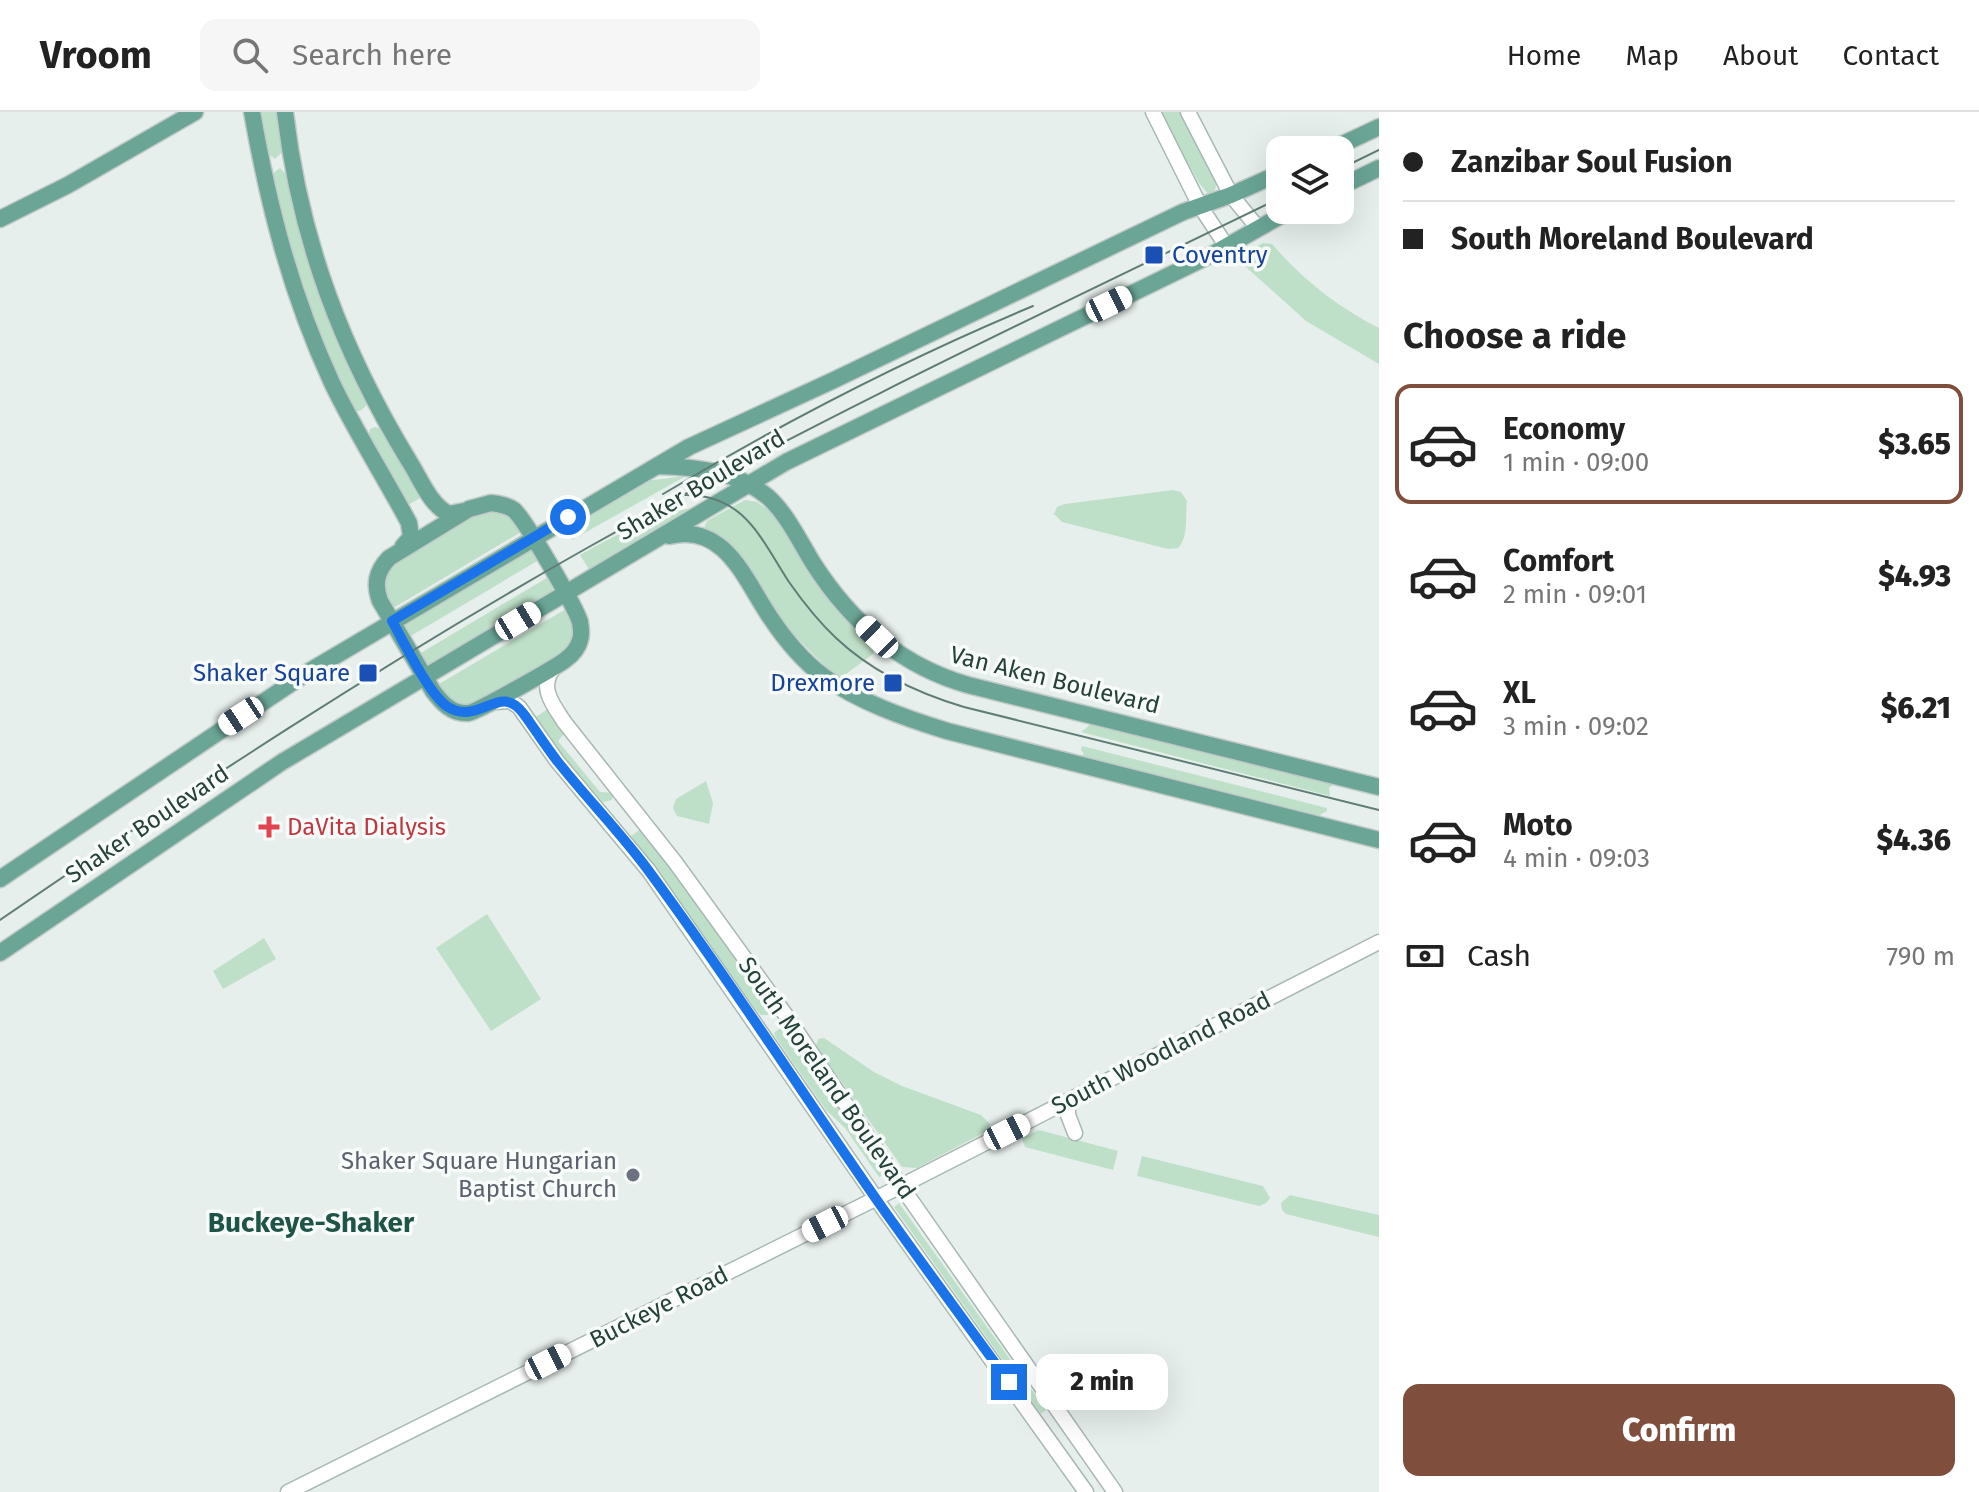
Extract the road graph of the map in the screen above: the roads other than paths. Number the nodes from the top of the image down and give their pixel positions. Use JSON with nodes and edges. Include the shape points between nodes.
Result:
{"nodes":[{"id":1,"x":195,"y":112,"type":"edge"},
{"id":2,"x":252,"y":112,"type":"edge"},
{"id":3,"x":285,"y":112,"type":"edge"},
{"id":4,"x":1153,"y":112,"type":"edge"},
{"id":5,"x":1188,"y":112,"type":"edge"},
{"id":6,"x":1379,"y":127,"type":"edge"},
{"id":7,"x":1354,"y":139,"type":"edge"},
{"id":8,"x":1379,"y":168,"type":"edge"},
{"id":9,"x":1266,"y":179,"type":"edge"},
{"id":10,"x":1354,"y":180,"type":"edge"},
{"id":11,"x":1231,"y":195,"type":"junction"},
{"id":12,"x":1200,"y":206,"type":"junction"},
{"id":13,"x":0,"y":219,"type":"edge"},
{"id":14,"x":1266,"y":224,"type":"edge"},
{"id":15,"x":1258,"y":228,"type":"junction"},
{"id":16,"x":1227,"y":247,"type":"junction"},
{"id":17,"x":655,"y":466,"type":"junction"},
{"id":18,"x":747,"y":485,"type":"junction"},
{"id":19,"x":469,"y":509,"type":"junction"},
{"id":20,"x":533,"y":538,"type":"junction"},
{"id":21,"x":660,"y":539,"type":"junction"},
{"id":22,"x":400,"y":550,"type":"junction"},
{"id":23,"x":565,"y":593,"type":"junction"},
{"id":24,"x":392,"y":621,"type":"junction"},
{"id":25,"x":554,"y":668,"type":"junction"},
{"id":26,"x":425,"y":677,"type":"junction"},
{"id":27,"x":494,"y":702,"type":"junction"},
{"id":28,"x":1379,"y":787,"type":"edge"},
{"id":29,"x":1379,"y":840,"type":"edge"},
{"id":30,"x":0,"y":879,"type":"edge"},
{"id":31,"x":1379,"y":942,"type":"edge"},
{"id":32,"x":0,"y":953,"type":"edge"},
{"id":33,"x":1068,"y":1101,"type":"junction"},
{"id":34,"x":1075,"y":1133,"type":"dead end"},
{"id":35,"x":901,"y":1186,"type":"junction"},
{"id":36,"x":876,"y":1198,"type":"junction"},
{"id":37,"x":288,"y":1492,"type":"edge"},
{"id":38,"x":1086,"y":1492,"type":"edge"},
{"id":39,"x":1115,"y":1492,"type":"edge"}],
"edges":[{"from":1,"to":13,"type":"main road"},
{"from":2,"to":22,"type":"main road","via":[[285,266],[334,385],[409,523],[411,537]]},
{"from":3,"to":19,"type":"main road","via":[[308,235],[322,285],[353,357],[439,508],[454,514]]},
{"from":4,"to":12,"type":"street"},
{"from":5,"to":11,"type":"street"},
{"from":6,"to":7,"type":"main road"},
{"from":8,"to":10,"type":"main road"},
{"from":9,"to":11,"type":"main road","name":"Shaker Boulevard"},
{"from":11,"to":12,"type":"main road","name":"Shaker Boulevard"},
{"from":11,"to":15,"type":"street"},
{"from":12,"to":16,"type":"street"},
{"from":12,"to":17,"type":"main road","name":"Shaker Boulevard"},
{"from":14,"to":15,"type":"main road","name":"Shaker Boulevard"},
{"from":15,"to":16,"type":"main road","name":"Shaker Boulevard"},
{"from":16,"to":18,"type":"main road","name":"Shaker Boulevard","via":[[811,448]]},
{"from":17,"to":18,"type":"main road","name":"Van Aken Boulevard","via":[[706,468]]},
{"from":17,"to":20,"type":"main road","name":"Shaker Boulevard"},
{"from":18,"to":21,"type":"main road","name":"Shaker Boulevard"},
{"from":18,"to":28,"type":"main road","name":"Van Aken Boulevard","via":[[775,505],[850,611],[931,673]]},
{"from":19,"to":20,"type":"main road","via":[[491,503],[508,506]]},
{"from":19,"to":22,"type":"main road"},
{"from":20,"to":23,"type":"main road"},
{"from":20,"to":24,"type":"main road","name":"Shaker Boulevard"},
{"from":21,"to":23,"type":"main road","name":"Shaker Boulevard"},
{"from":21,"to":29,"type":"main road","via":[[687,534],[728,551],[780,632],[812,666],[887,709],[943,730]]},
{"from":22,"to":24,"type":"main road","via":[[382,566],[376,585]]},
{"from":23,"to":25,"type":"main road","via":[[579,620],[580,640]]},
{"from":23,"to":26,"type":"main road","name":"Shaker Boulevard"},
{"from":24,"to":26,"type":"main road"},
{"from":24,"to":30,"type":"main road","name":"Shaker Boulevard"},
{"from":25,"to":27,"type":"main road"},
{"from":25,"to":35,"type":"street","name":"South Moreland Boulevard","via":[[546,686],[565,723],[675,862]]},
{"from":26,"to":27,"type":"main road","via":[[443,703],[458,712],[471,713]]},
{"from":26,"to":32,"type":"main road","name":"Shaker Boulevard","via":[[282,762]]},
{"from":27,"to":36,"type":"street","name":"South Moreland Boulevard","via":[[510,701],[519,707],[649,871]]},
{"from":31,"to":33,"type":"street","name":"South Woodland Road"},
{"from":33,"to":34,"type":"street"},
{"from":33,"to":35,"type":"street","name":"South Woodland Road"},
{"from":35,"to":36,"type":"street","name":"Buckeye Road"},
{"from":35,"to":39,"type":"street","name":"South Moreland Boulevard"},
{"from":36,"to":37,"type":"street","name":"Buckeye Road"},
{"from":36,"to":38,"type":"street","name":"South Moreland Boulevard"}]}
